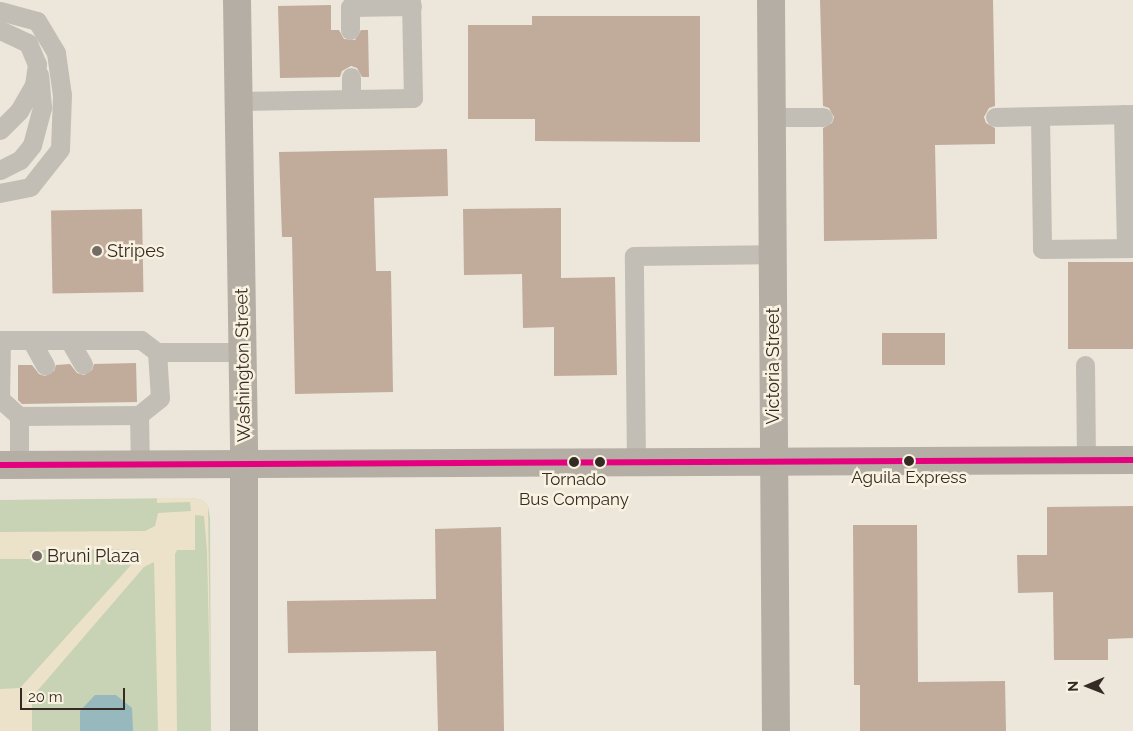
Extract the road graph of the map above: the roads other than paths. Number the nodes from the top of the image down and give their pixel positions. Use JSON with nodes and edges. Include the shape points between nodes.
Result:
{"nodes":[{"id":1,"x":237,"y":0,"type":"edge"},
{"id":2,"x":771,"y":0,"type":"edge"},
{"id":3,"x":412,"y":3,"type":"edge"},
{"id":4,"x":0,"y":11,"type":"edge"},
{"id":5,"x":0,"y":30,"type":"edge"},
{"id":6,"x":350,"y":30,"type":"dead end"},
{"id":7,"x":37,"y":64,"type":"junction"},
{"id":8,"x":351,"y":77,"type":"dead end"},
{"id":9,"x":351,"y":100,"type":"junction"},
{"id":10,"x":239,"y":101,"type":"junction"},
{"id":11,"x":1128,"y":114,"type":"edge"},
{"id":12,"x":1040,"y":116,"type":"junction"},
{"id":13,"x":772,"y":117,"type":"junction"},
{"id":14,"x":823,"y":117,"type":"dead end"},
{"id":15,"x":995,"y":117,"type":"dead end"},
{"id":16,"x":0,"y":130,"type":"edge"},
{"id":17,"x":0,"y":170,"type":"edge"},
{"id":18,"x":0,"y":193,"type":"edge"},
{"id":19,"x":1129,"y":248,"type":"edge"},
{"id":20,"x":772,"y":254,"type":"junction"},
{"id":21,"x":30,"y":340,"type":"junction"},
{"id":22,"x":69,"y":340,"type":"junction"},
{"id":23,"x":157,"y":352,"type":"junction"},
{"id":24,"x":243,"y":352,"type":"junction"},
{"id":25,"x":83,"y":364,"type":"dead end"},
{"id":26,"x":45,"y":365,"type":"dead end"},
{"id":27,"x":1085,"y":365,"type":"dead end"},
{"id":28,"x":18,"y":416,"type":"junction"},
{"id":29,"x":139,"y":416,"type":"junction"},
{"id":30,"x":1133,"y":460,"type":"edge"},
{"id":31,"x":1086,"y":461,"type":"junction"},
{"id":32,"x":636,"y":464,"type":"junction"},
{"id":33,"x":774,"y":464,"type":"junction"},
{"id":34,"x":10,"y":465,"type":"edge"},
{"id":35,"x":140,"y":466,"type":"junction"},
{"id":36,"x":244,"y":466,"type":"junction"},
{"id":37,"x":244,"y":731,"type":"edge"},
{"id":38,"x":776,"y":731,"type":"edge"}],
"edges":[{"from":1,"to":10,"type":"main road","name":"Washington Street"},
{"from":2,"to":13,"type":"main road","name":"Victoria Street"},
{"from":3,"to":6,"type":"lane","via":[[350,7]]},
{"from":3,"to":9,"type":"lane","via":[[413,98]]},
{"from":4,"to":18,"type":"lane","via":[[37,21],[56,53],[62,95],[60,149],[30,187]]},
{"from":5,"to":7,"type":"lane","via":[[28,43]]},
{"from":7,"to":16,"type":"lane","via":[[34,85],[19,112]]},
{"from":7,"to":17,"type":"lane","via":[[42,107],[32,145],[20,160]]},
{"from":8,"to":9,"type":"lane"},
{"from":9,"to":10,"type":"lane"},
{"from":10,"to":24,"type":"main road","name":"Washington Street"},
{"from":11,"to":12,"type":"lane"},
{"from":11,"to":19,"type":"lane"},
{"from":12,"to":15,"type":"lane"},
{"from":12,"to":19,"type":"lane","via":[[1042,249]]},
{"from":13,"to":14,"type":"lane"},
{"from":13,"to":20,"type":"main road","name":"Victoria Street"},
{"from":20,"to":32,"type":"lane","via":[[634,256]]},
{"from":20,"to":33,"type":"main road","name":"Victoria Street"},
{"from":21,"to":22,"type":"lane"},
{"from":21,"to":26,"type":"lane"},
{"from":21,"to":28,"type":"lane","via":[[1,340],[0,399]]},
{"from":22,"to":23,"type":"lane","via":[[140,340]]},
{"from":22,"to":25,"type":"lane"},
{"from":23,"to":24,"type":"lane"},
{"from":23,"to":29,"type":"lane","via":[[160,398]]},
{"from":24,"to":36,"type":"main road","name":"Washington Street"},
{"from":27,"to":31,"type":"lane"},
{"from":28,"to":29,"type":"lane","via":[[70,409],[111,409]]},
{"from":28,"to":34,"type":"lane"},
{"from":29,"to":35,"type":"lane"},
{"from":30,"to":31,"type":"main road"},
{"from":31,"to":33,"type":"main road"},
{"from":32,"to":33,"type":"main road"},
{"from":32,"to":36,"type":"main road"},
{"from":33,"to":38,"type":"main road","name":"Victoria Street"},
{"from":34,"to":35,"type":"main road"},
{"from":35,"to":36,"type":"main road"},
{"from":36,"to":37,"type":"main road","name":"Washington Street"}]}
